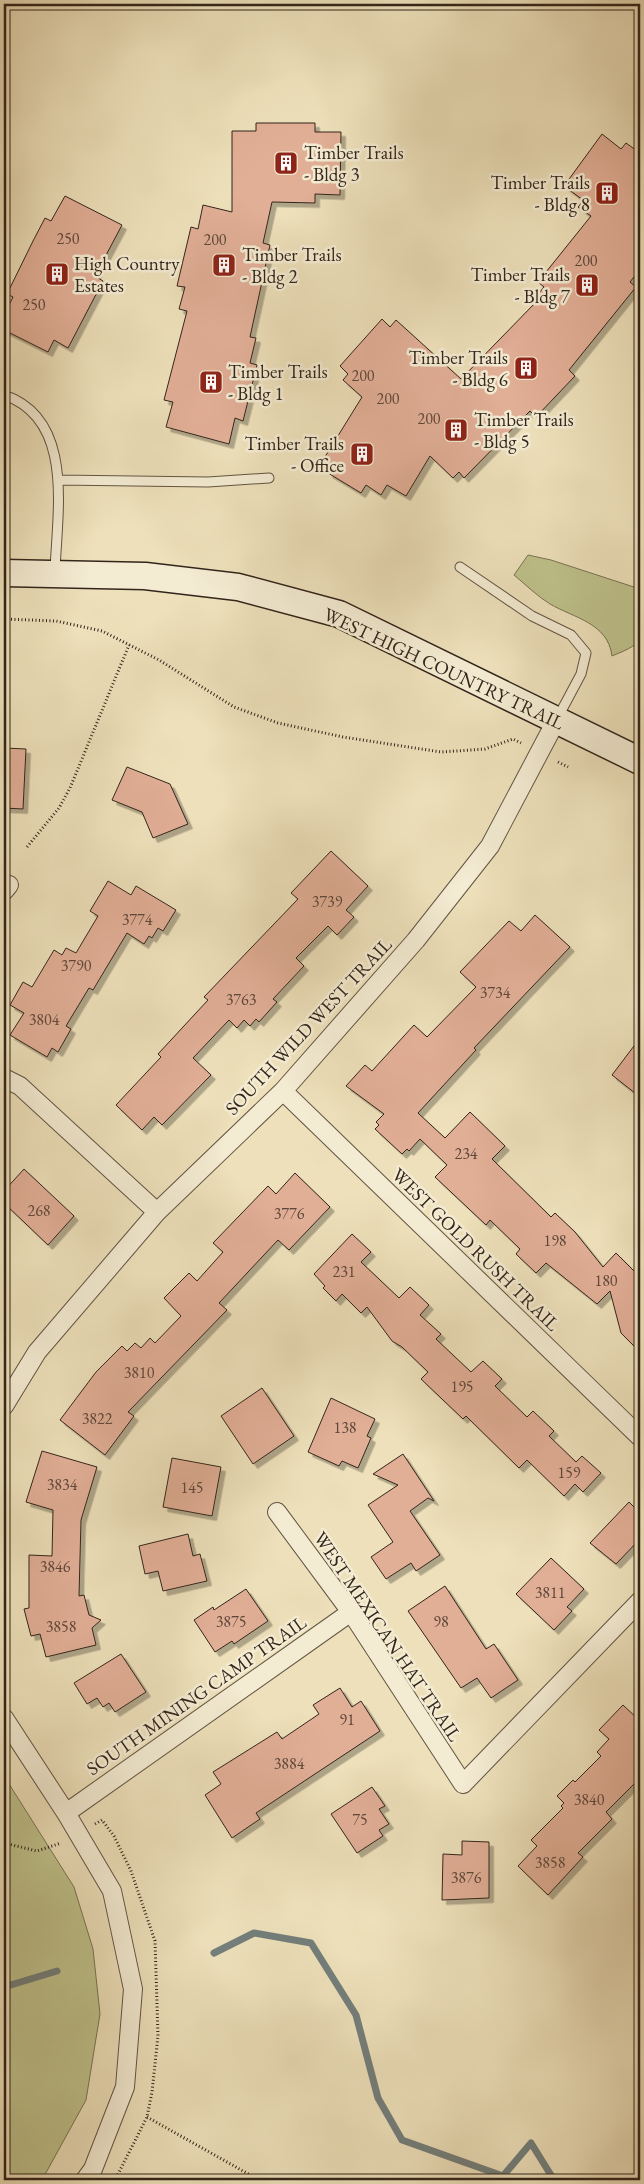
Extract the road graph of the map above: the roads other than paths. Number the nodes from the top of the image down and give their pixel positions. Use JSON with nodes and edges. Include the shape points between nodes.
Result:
{"nodes":[{"id":1,"x":4,"y":395,"type":"edge"},
{"id":2,"x":269,"y":478,"type":"dead end"},
{"id":3,"x":59,"y":480,"type":"junction"},
{"id":4,"x":460,"y":567,"type":"dead end"},
{"id":5,"x":4,"y":573,"type":"edge"},
{"id":6,"x":55,"y":574,"type":"junction"},
{"id":7,"x":556,"y":722,"type":"junction"},
{"id":8,"x":640,"y":761,"type":"edge"},
{"id":9,"x":4,"y":1078,"type":"edge"},
{"id":10,"x":282,"y":1091,"type":"junction"},
{"id":11,"x":157,"y":1212,"type":"junction"},
{"id":12,"x":4,"y":1406,"type":"edge"},
{"id":13,"x":640,"y":1437,"type":"edge"},
{"id":14,"x":277,"y":1512,"type":"dead end"},
{"id":15,"x":640,"y":1601,"type":"edge"},
{"id":16,"x":350,"y":1612,"type":"junction"},
{"id":17,"x":4,"y":1718,"type":"edge"},
{"id":18,"x":66,"y":1814,"type":"junction"},
{"id":19,"x":86,"y":2180,"type":"edge"}],
"edges":[{"from":1,"to":3,"type":"lane","via":[[17,399],[42,421],[53,447]]},
{"from":2,"to":3,"type":"lane","via":[[208,482]]},
{"from":3,"to":6,"type":"lane"},
{"from":4,"to":7,"type":"lane","via":[[532,616],[571,635],[586,653],[580,674]]},
{"from":5,"to":6,"type":"street","name":"WEST HIGH COUNTRY TRAIL"},
{"from":6,"to":7,"type":"street","name":"WEST HIGH COUNTRY TRAIL","via":[[145,576],[238,587],[338,614]]},
{"from":7,"to":8,"type":"street","name":"WEST HIGH COUNTRY TRAIL"},
{"from":7,"to":10,"type":"street","name":"SOUTH WILD WEST TRAIL","via":[[490,846],[416,940]]},
{"from":9,"to":11,"type":"street","via":[[20,1086]]},
{"from":10,"to":11,"type":"street","name":"SOUTH WILD WEST TRAIL"},
{"from":10,"to":13,"type":"street","name":"WEST GOLD RUSH TRAIL"},
{"from":11,"to":12,"type":"street","name":"SOUTH WILD WEST TRAIL","via":[[37,1352]]},
{"from":14,"to":16,"type":"street","name":"WEST MEXICAN HAT TRAIL"},
{"from":15,"to":16,"type":"street","name":"WEST MEXICAN HAT TRAIL","via":[[463,1784]]},
{"from":16,"to":18,"type":"street","name":"SOUTH MINING CAMP TRAIL"},
{"from":17,"to":18,"type":"street"},
{"from":18,"to":19,"type":"street","via":[[112,1891],[133,1989],[125,2087]]}]}
